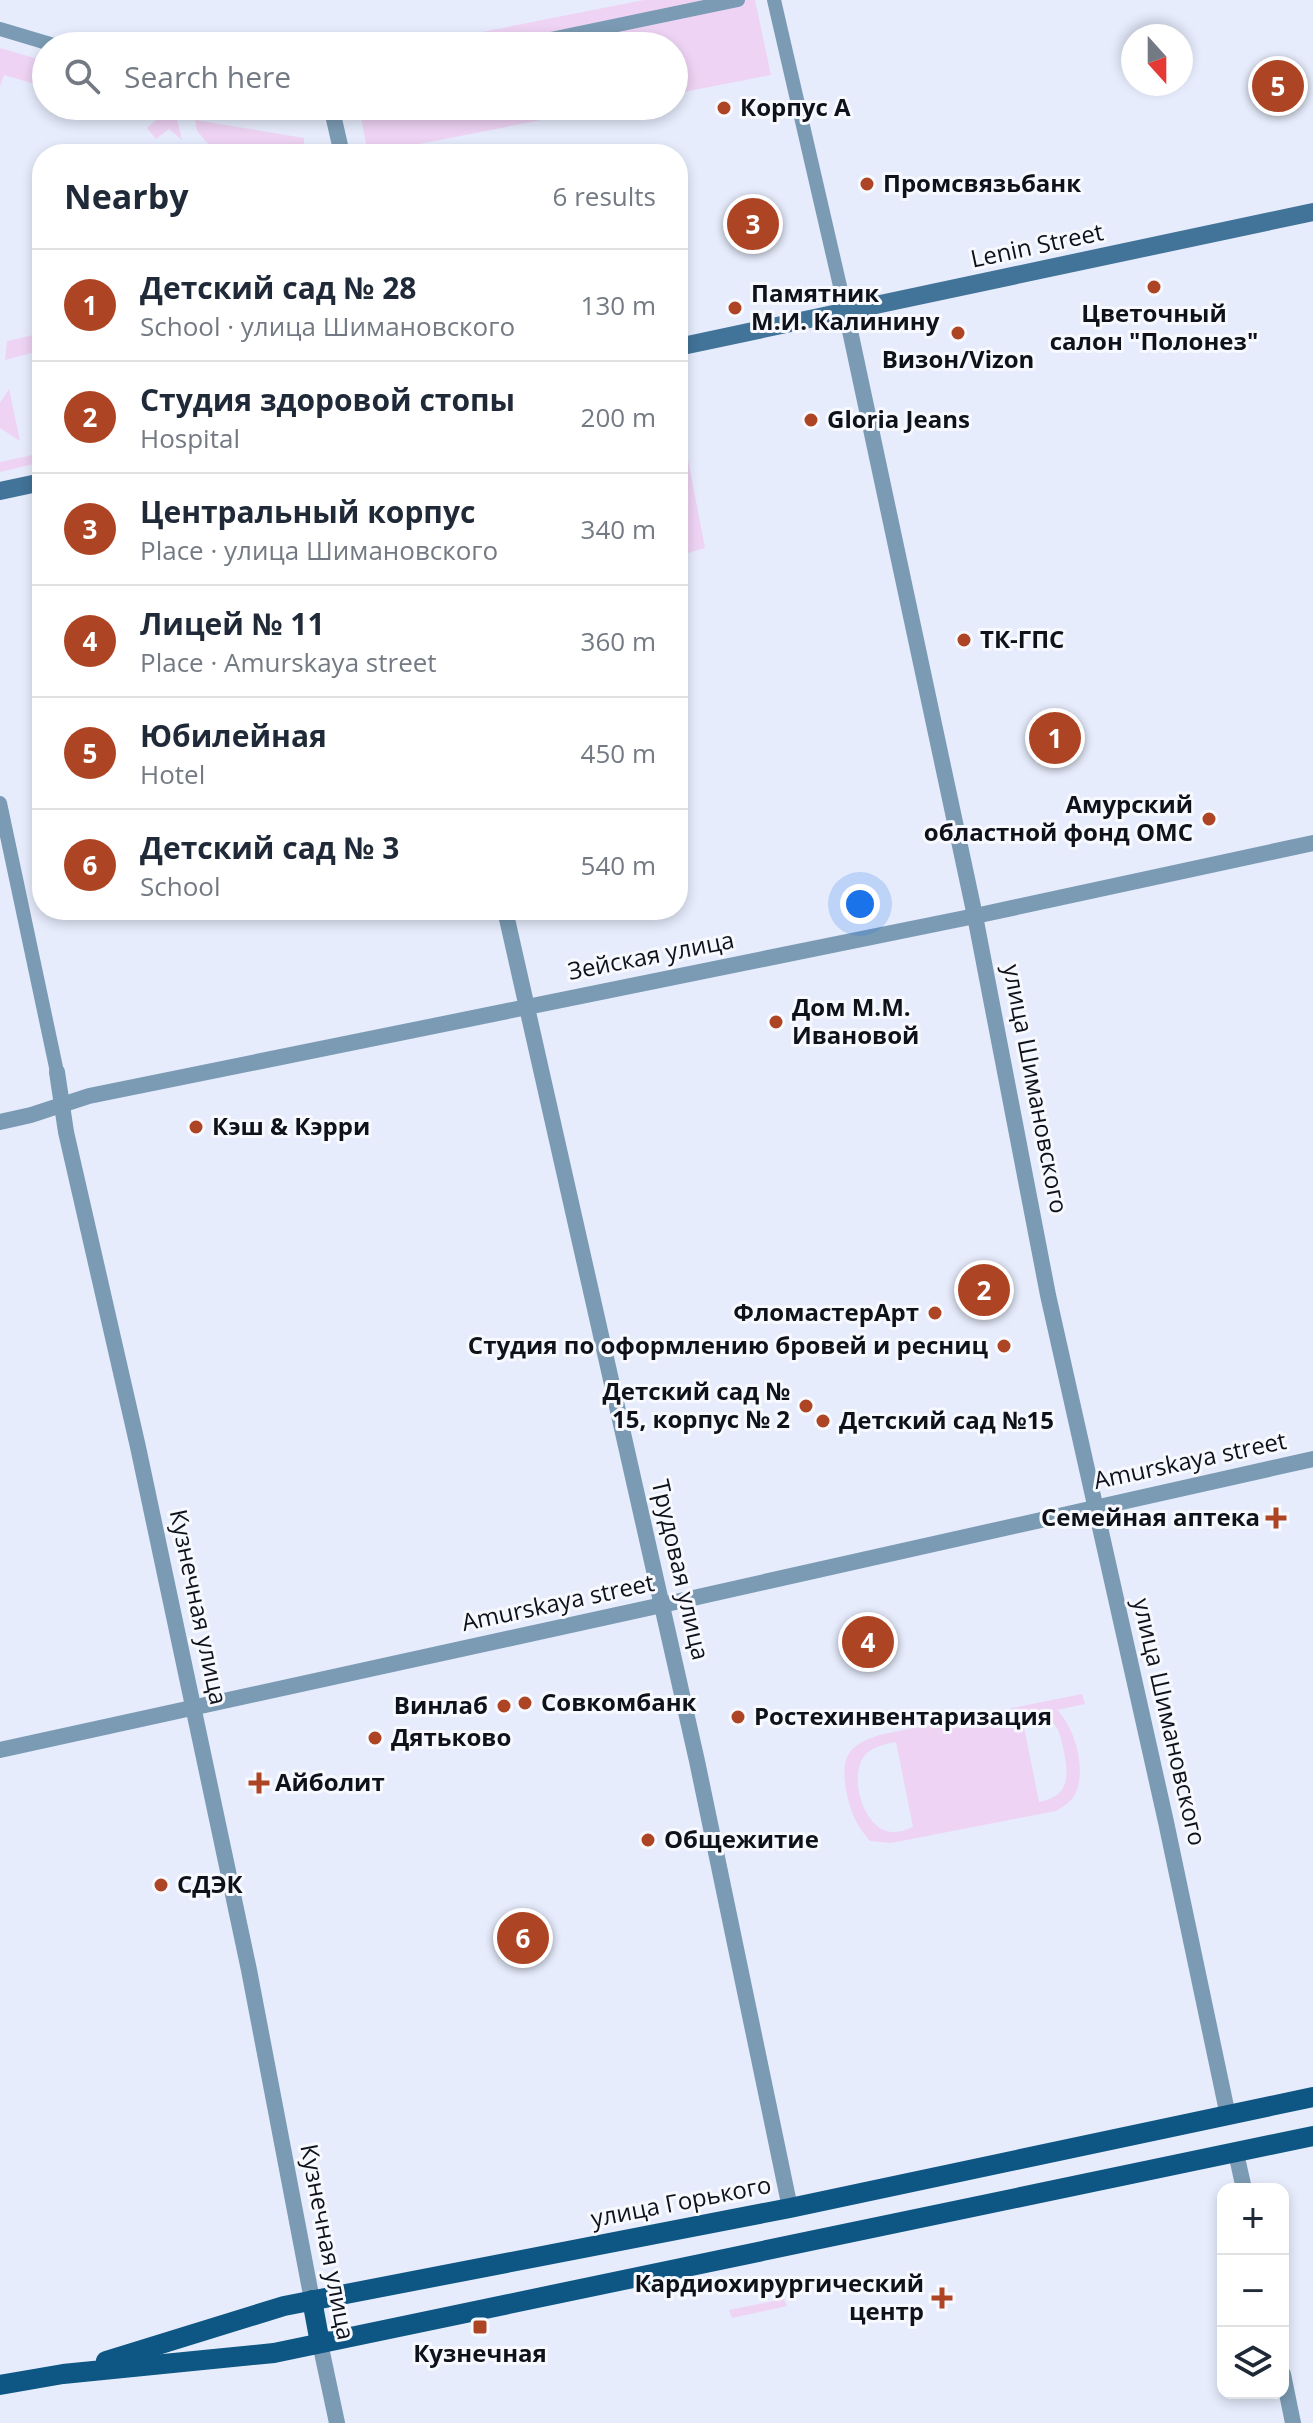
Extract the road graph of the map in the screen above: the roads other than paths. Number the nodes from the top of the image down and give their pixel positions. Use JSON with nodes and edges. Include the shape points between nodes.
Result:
{"nodes":[{"id":1,"x":738,"y":0,"type":"edge"},
{"id":2,"x":774,"y":0,"type":"edge"},
{"id":3,"x":0,"y":29,"type":"edge"},
{"id":4,"x":584,"y":32,"type":"edge"},
{"id":5,"x":32,"y":39,"type":"edge"},
{"id":6,"x":334,"y":120,"type":"edge"},
{"id":7,"x":340,"y":144,"type":"edge"},
{"id":8,"x":1313,"y":212,"type":"edge"},
{"id":9,"x":846,"y":312,"type":"junction"},
{"id":10,"x":688,"y":345,"type":"edge"},
{"id":11,"x":32,"y":484,"type":"edge"},
{"id":12,"x":0,"y":491,"type":"edge"},
{"id":13,"x":0,"y":803,"type":"edge"},
{"id":14,"x":1313,"y":843,"type":"edge"},
{"id":15,"x":975,"y":916,"type":"junction"},
{"id":16,"x":507,"y":920,"type":"edge"},
{"id":17,"x":526,"y":1006,"type":"junction"},
{"id":18,"x":57,"y":1072,"type":"joint"},
{"id":19,"x":63,"y":1103,"type":"junction"},
{"id":20,"x":0,"y":1122,"type":"edge"},
{"id":21,"x":1313,"y":1459,"type":"edge"},
{"id":22,"x":1095,"y":1507,"type":"junction"},
{"id":23,"x":662,"y":1605,"type":"junction"},
{"id":24,"x":193,"y":1707,"type":"junction"},
{"id":25,"x":0,"y":1750,"type":"edge"},
{"id":26,"x":1313,"y":2097,"type":"edge"},
{"id":27,"x":1228,"y":2116,"type":"junction"},
{"id":28,"x":1313,"y":2136,"type":"edge"},
{"id":29,"x":1236,"y":2153,"type":"junction"},
{"id":30,"x":1243,"y":2183,"type":"edge"},
{"id":31,"x":790,"y":2208,"type":"junction"},
{"id":32,"x":797,"y":2243,"type":"junction"},
{"id":33,"x":312,"y":2300,"type":"junction"},
{"id":34,"x":320,"y":2343,"type":"junction"},
{"id":35,"x":63,"y":2374,"type":"junction"},
{"id":36,"x":0,"y":2385,"type":"edge"},
{"id":37,"x":1288,"y":2399,"type":"edge"},
{"id":38,"x":337,"y":2423,"type":"edge"},
{"id":39,"x":1293,"y":2423,"type":"edge"}],
"edges":[{"from":1,"to":4,"type":"street"},
{"from":2,"to":9,"type":"street","name":"улица Шимановского"},
{"from":3,"to":5,"type":"street"},
{"from":6,"to":7,"type":"street"},
{"from":8,"to":9,"type":"main road","name":"Lenin Street"},
{"from":9,"to":10,"type":"main road","name":"Lenin Street"},
{"from":9,"to":15,"type":"street","name":"улица Шимановского"},
{"from":11,"to":12,"type":"main road"},
{"from":13,"to":18,"type":"street","name":"Кузнечная улица"},
{"from":14,"to":15,"type":"street","name":"Зейская улица"},
{"from":15,"to":17,"type":"street","name":"Зейская улица"},
{"from":15,"to":22,"type":"street","name":"улица Шимановского"},
{"from":16,"to":17,"type":"street","name":"Трудовая улица"},
{"from":17,"to":19,"type":"street","name":"Зейская улица"},
{"from":17,"to":23,"type":"street","name":"Трудовая улица"},
{"from":18,"to":19,"type":"street","name":"Кузнечная улица"},
{"from":19,"to":20,"type":"street","name":"Зейская улица"},
{"from":19,"to":24,"type":"street","name":"Кузнечная улица"},
{"from":21,"to":22,"type":"street","name":"Amurskaya street"},
{"from":22,"to":23,"type":"street","name":"Amurskaya street"},
{"from":22,"to":27,"type":"street","name":"улица Шимановского"},
{"from":23,"to":24,"type":"street","name":"Amurskaya street"},
{"from":23,"to":31,"type":"street","name":"Трудовая улица"},
{"from":24,"to":25,"type":"street","name":"Amurskaya street"},
{"from":24,"to":33,"type":"street","name":"Кузнечная улица"},
{"from":26,"to":27,"type":"main road","name":"улица Горького"},
{"from":27,"to":29,"type":"main road","name":"улица Шимановского"},
{"from":27,"to":31,"type":"main road","name":"улица Горького"},
{"from":28,"to":29,"type":"main road","name":"улица Горького"},
{"from":29,"to":30,"type":"street","name":"улица Шимановского"},
{"from":29,"to":32,"type":"main road","name":"улица Горького"},
{"from":31,"to":32,"type":"main road","name":"Трудовая улица"},
{"from":31,"to":33,"type":"main road","name":"улица Горького"},
{"from":32,"to":34,"type":"main road","name":"улица Горького"},
{"from":33,"to":34,"type":"main road","name":"Кузнечная улица"},
{"from":33,"to":35,"type":"main road","name":"улица Горького"},
{"from":34,"to":35,"type":"main road","name":"улица Горького","via":[[274,2353]]},
{"from":34,"to":38,"type":"street","name":"Кузнечная улица"},
{"from":35,"to":36,"type":"main road","name":"улица Горького"},
{"from":37,"to":39,"type":"street"}]}
